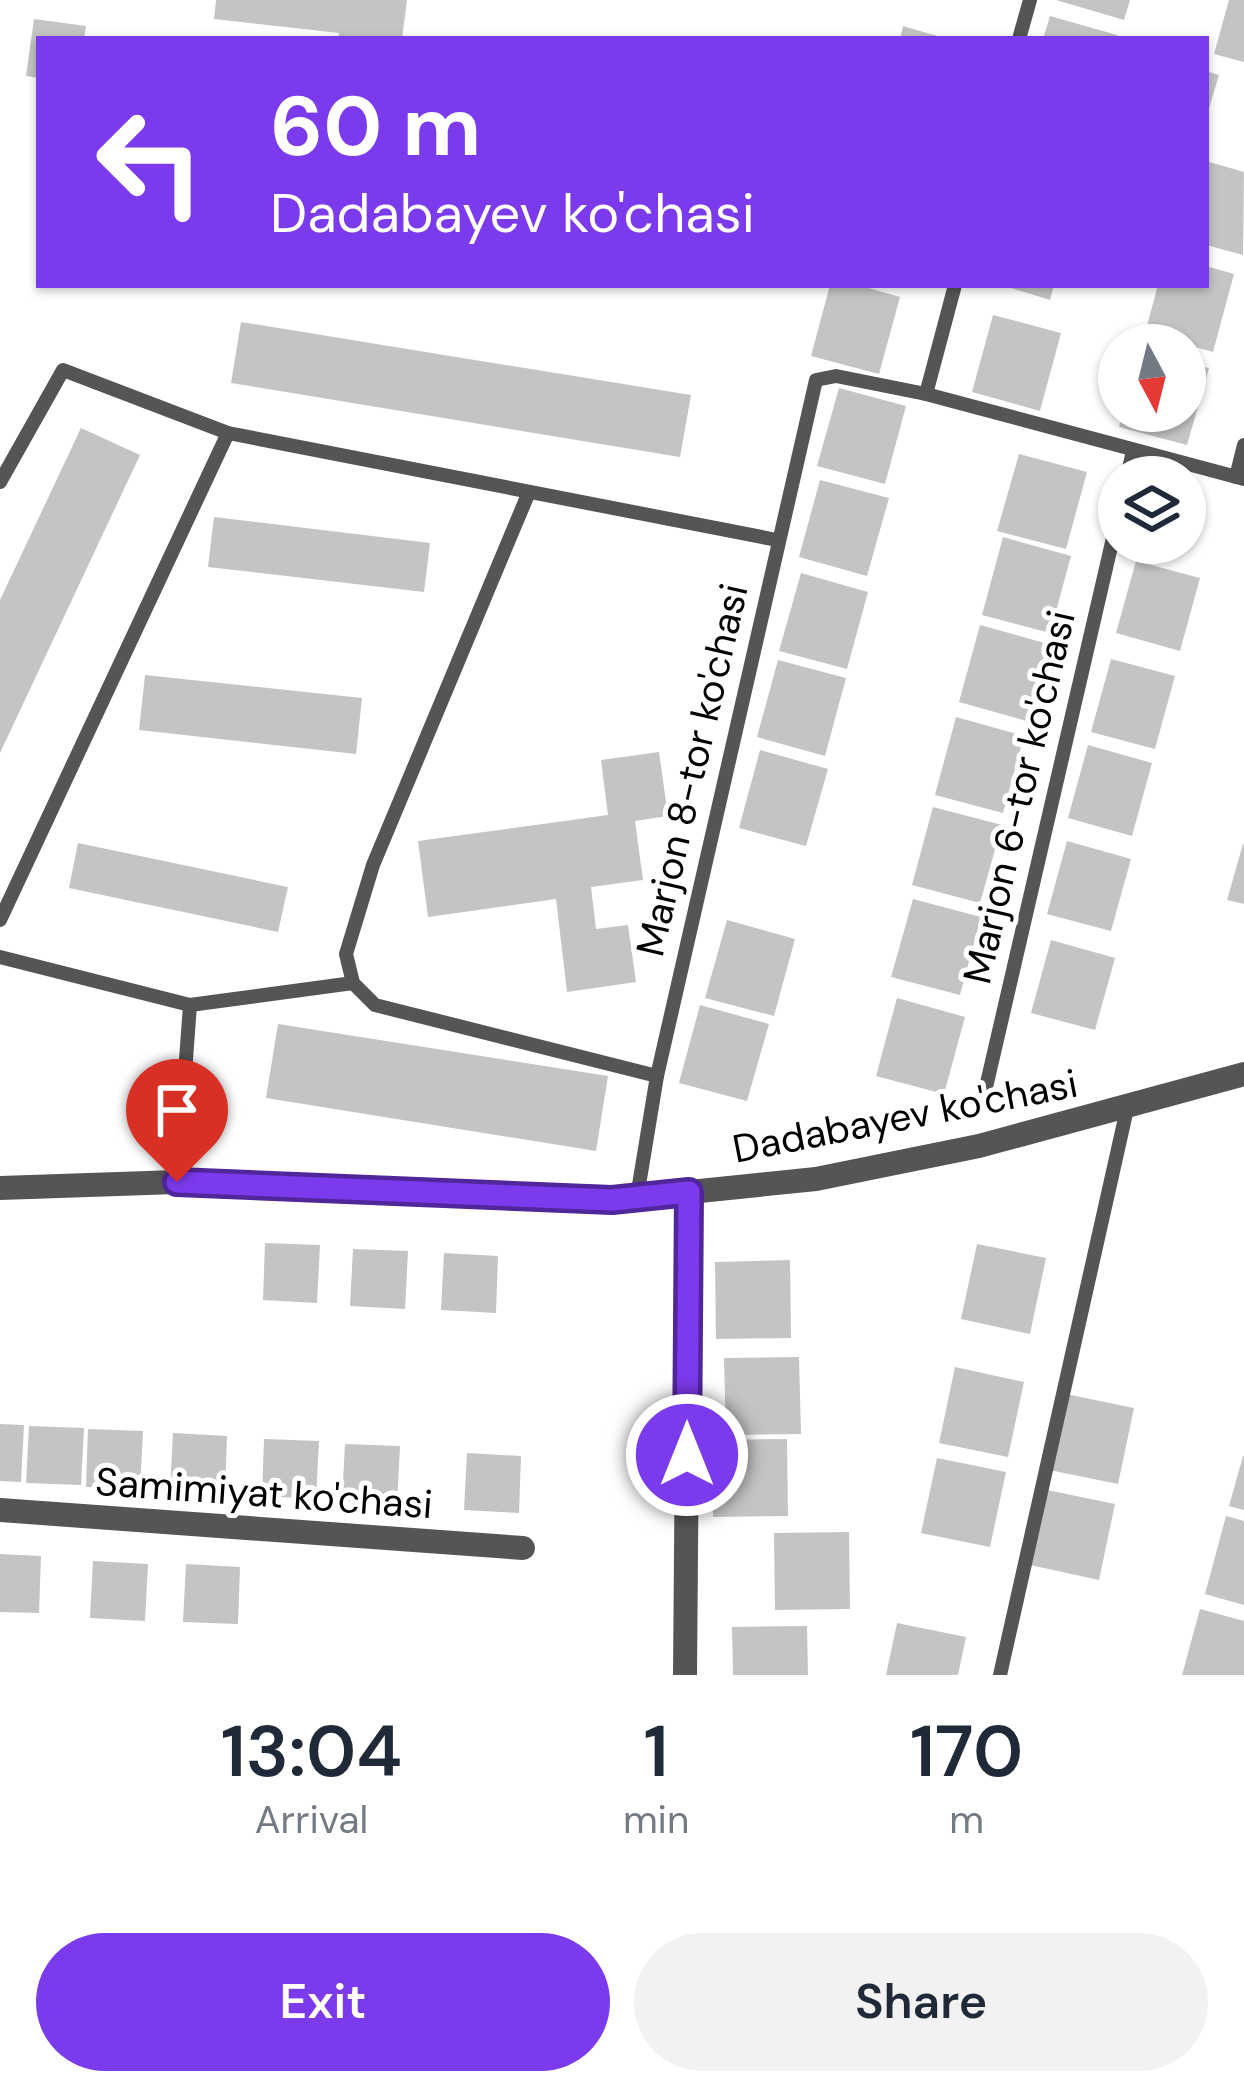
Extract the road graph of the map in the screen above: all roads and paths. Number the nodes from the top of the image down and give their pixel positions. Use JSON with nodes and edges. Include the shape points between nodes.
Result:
{"nodes":[{"id":1,"x":1030,"y":0,"type":"edge"},
{"id":2,"x":1020,"y":36,"type":"edge"},
{"id":3,"x":954,"y":288,"type":"edge"},
{"id":4,"x":926,"y":394,"type":"junction"},
{"id":5,"x":228,"y":433,"type":"junction"},
{"id":6,"x":1244,"y":445,"type":"edge"},
{"id":7,"x":1133,"y":451,"type":"junction"},
{"id":8,"x":1132,"y":456,"type":"edge"},
{"id":9,"x":1240,"y":478,"type":"edge"},
{"id":10,"x":0,"y":482,"type":"edge"},
{"id":11,"x":530,"y":492,"type":"junction"},
{"id":12,"x":777,"y":540,"type":"junction"},
{"id":13,"x":1107,"y":564,"type":"edge"},
{"id":14,"x":0,"y":920,"type":"edge"},
{"id":15,"x":0,"y":957,"type":"edge"},
{"id":16,"x":353,"y":983,"type":"junction"},
{"id":17,"x":190,"y":1005,"type":"junction"},
{"id":18,"x":1244,"y":1074,"type":"edge"},
{"id":19,"x":657,"y":1076,"type":"junction"},
{"id":20,"x":984,"y":1096,"type":"dead end"},
{"id":21,"x":1127,"y":1109,"type":"junction"},
{"id":22,"x":177,"y":1182,"type":"junction"},
{"id":23,"x":0,"y":1188,"type":"edge"},
{"id":24,"x":689,"y":1192,"type":"junction"},
{"id":25,"x":637,"y":1197,"type":"junction"},
{"id":26,"x":0,"y":1510,"type":"edge"},
{"id":27,"x":523,"y":1548,"type":"dead end"},
{"id":28,"x":685,"y":1675,"type":"edge"},
{"id":29,"x":1000,"y":1675,"type":"edge"}],
"edges":[{"from":1,"to":2,"type":"lane"},
{"from":3,"to":4,"type":"lane"},
{"from":4,"to":7,"type":"lane"},
{"from":4,"to":12,"type":"lane","name":"Marjon 8-tor ko'chasi","via":[[836,376],[815,380]]},
{"from":5,"to":10,"type":"lane","via":[[63,370]]},
{"from":5,"to":11,"type":"lane"},
{"from":5,"to":14,"type":"lane"},
{"from":6,"to":9,"type":"lane"},
{"from":7,"to":8,"type":"lane"},
{"from":7,"to":9,"type":"lane"},
{"from":11,"to":12,"type":"lane"},
{"from":11,"to":16,"type":"lane","via":[[374,865],[346,953]]},
{"from":12,"to":19,"type":"lane","name":"Marjon 8-tor ko'chasi"},
{"from":13,"to":20,"type":"lane","name":"Marjon 6-tor ko'chasi"},
{"from":15,"to":17,"type":"lane"},
{"from":16,"to":17,"type":"lane"},
{"from":16,"to":19,"type":"lane","via":[[375,1005]]},
{"from":17,"to":22,"type":"lane"},
{"from":18,"to":21,"type":"street","name":"Dadabayev ko'chasi"},
{"from":19,"to":25,"type":"lane","name":"Marjon 8-tor ko'chasi"},
{"from":21,"to":24,"type":"street","name":"Dadabayev ko'chasi","via":[[816,1179]]},
{"from":21,"to":29,"type":"lane"},
{"from":22,"to":23,"type":"street","name":"Dadabayev ko'chasi"},
{"from":22,"to":25,"type":"street","name":"Dadabayev ko'chasi"},
{"from":24,"to":25,"type":"street","name":"Dadabayev ko'chasi"},
{"from":24,"to":28,"type":"street"},
{"from":26,"to":27,"type":"street","name":"Samimiyat ko'chasi"}]}
